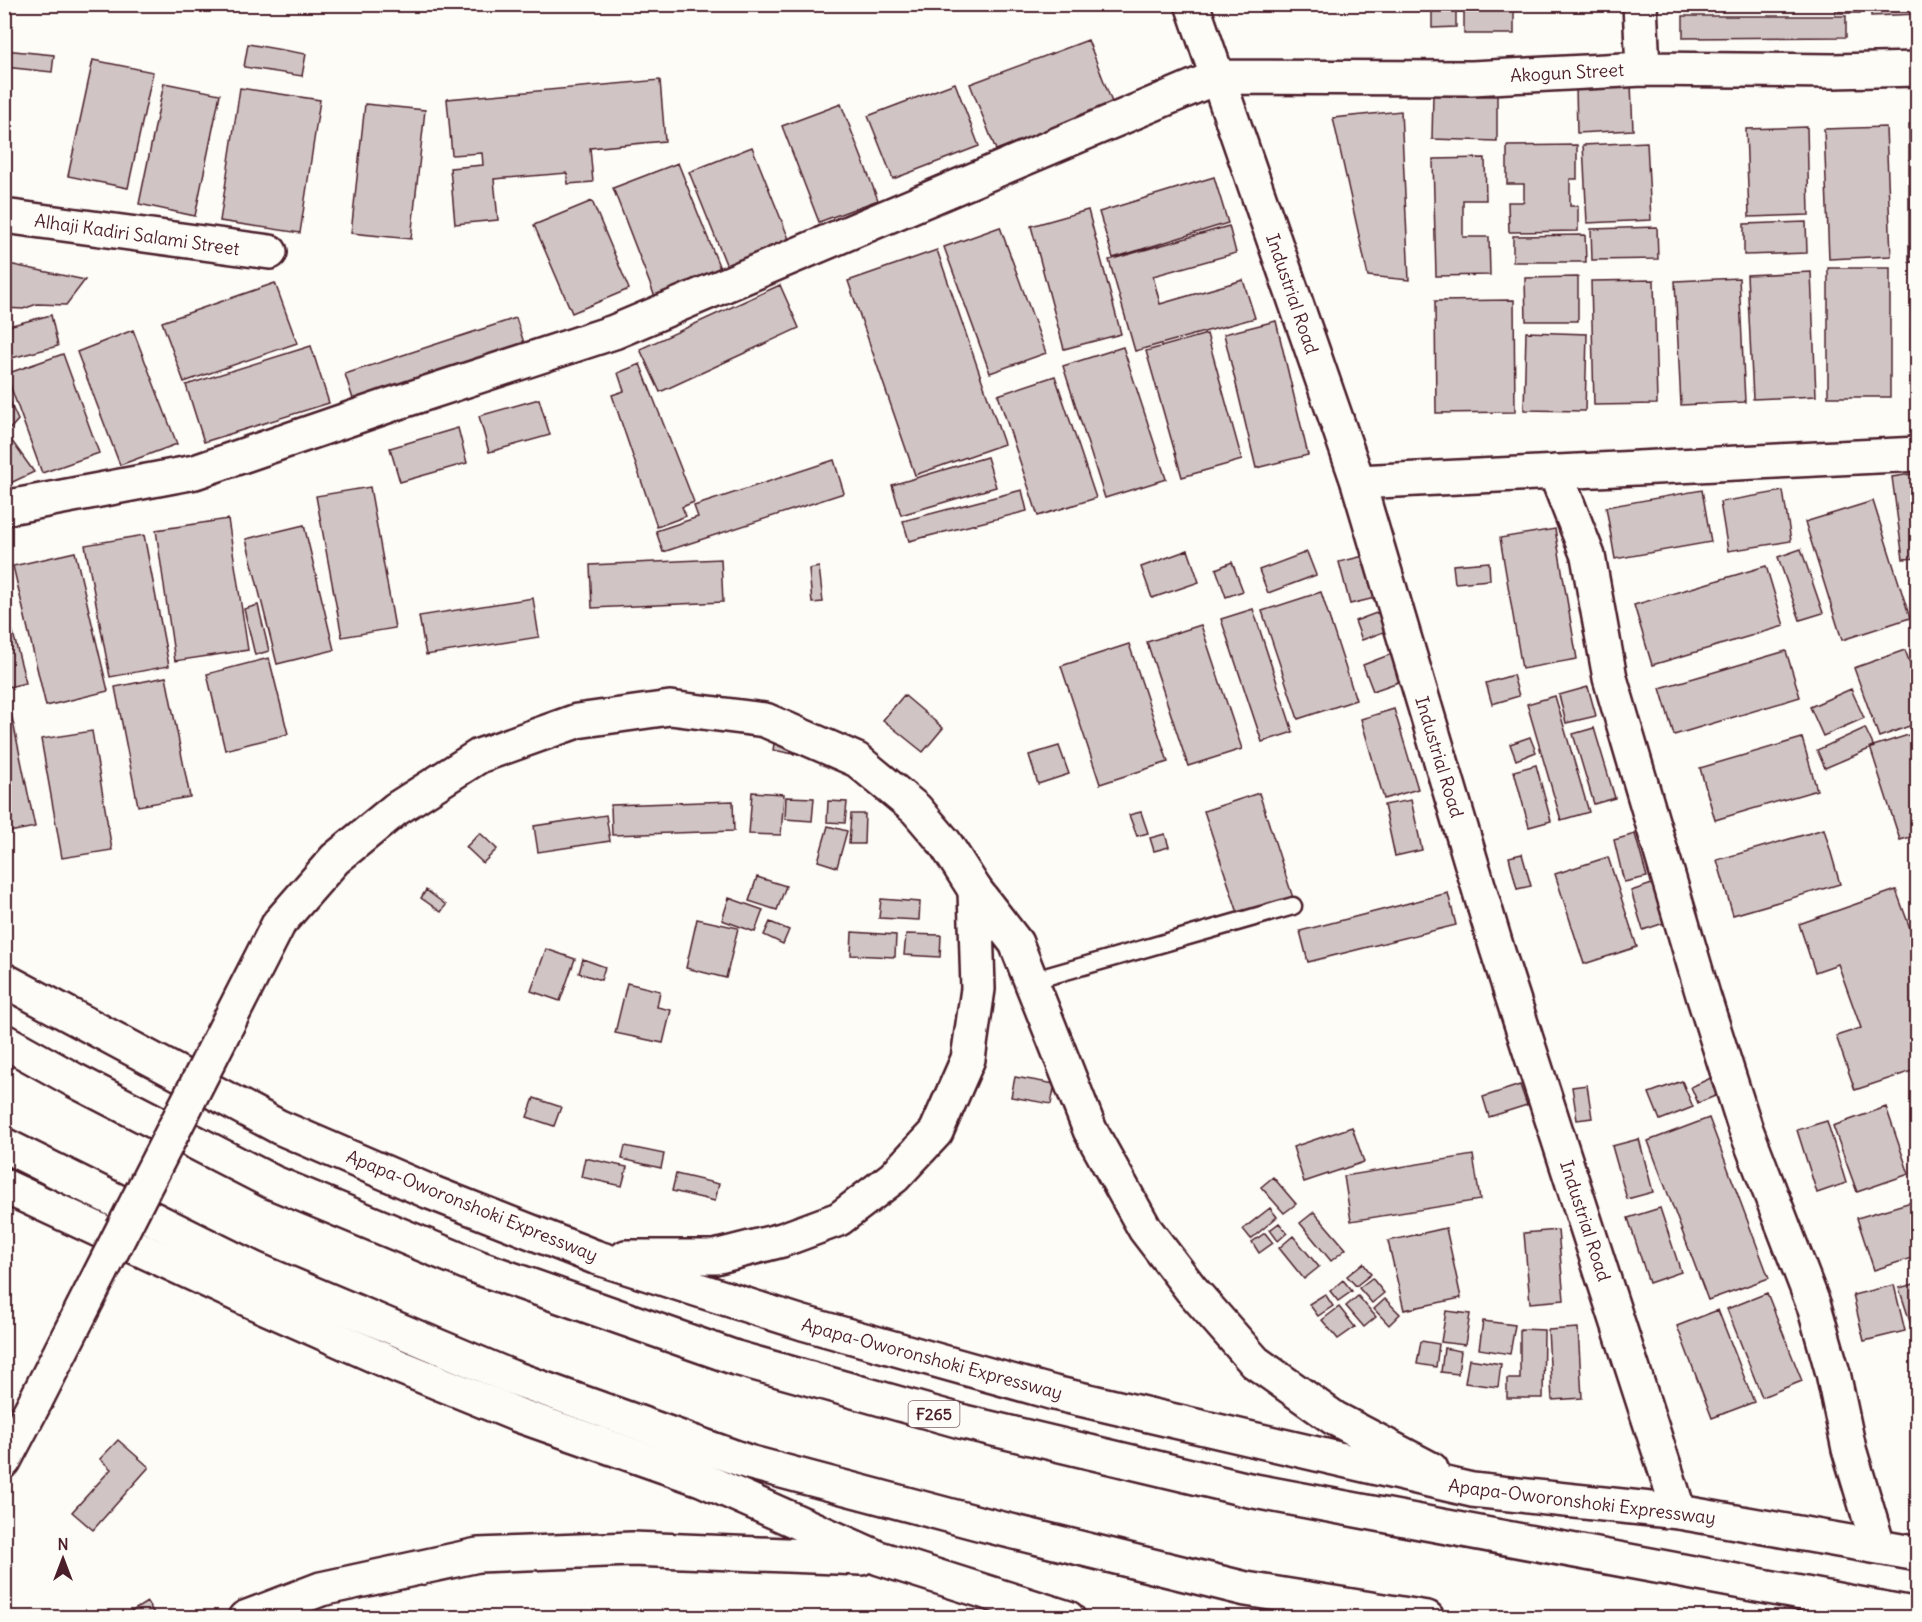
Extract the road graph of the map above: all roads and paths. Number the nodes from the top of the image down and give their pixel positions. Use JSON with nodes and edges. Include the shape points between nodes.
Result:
{"nodes":[{"id":1,"x":1192,"y":4,"type":"edge"},
{"id":2,"x":1640,"y":4,"type":"edge"},
{"id":3,"x":1642,"y":69,"type":"junction"},
{"id":4,"x":1917,"y":69,"type":"edge"},
{"id":5,"x":1217,"y":77,"type":"junction"},
{"id":6,"x":4,"y":216,"type":"edge"},
{"id":7,"x":270,"y":252,"type":"dead end"},
{"id":8,"x":1917,"y":454,"type":"edge"},
{"id":9,"x":1555,"y":472,"type":"junction"},
{"id":10,"x":1358,"y":482,"type":"junction"},
{"id":11,"x":4,"y":508,"type":"edge"},
{"id":12,"x":975,"y":890,"type":"junction"},
{"id":13,"x":1293,"y":906,"type":"dead end"},
{"id":14,"x":4,"y":980,"type":"edge"},
{"id":15,"x":1031,"y":981,"type":"junction"},
{"id":16,"x":4,"y":1041,"type":"edge"},
{"id":17,"x":4,"y":1145,"type":"edge"},
{"id":18,"x":4,"y":1186,"type":"edge"},
{"id":19,"x":595,"y":1257,"type":"junction"},
{"id":20,"x":4,"y":1461,"type":"edge"},
{"id":21,"x":1472,"y":1490,"type":"junction"},
{"id":22,"x":1679,"y":1512,"type":"junction"},
{"id":23,"x":1878,"y":1546,"type":"junction"},
{"id":24,"x":1917,"y":1554,"type":"edge"},
{"id":25,"x":879,"y":1558,"type":"junction"},
{"id":26,"x":1246,"y":1588,"type":"junction"},
{"id":27,"x":1917,"y":1615,"type":"edge"},
{"id":28,"x":245,"y":1617,"type":"edge"},
{"id":29,"x":1068,"y":1617,"type":"edge"},
{"id":30,"x":1316,"y":1617,"type":"edge"},
{"id":31,"x":1427,"y":1617,"type":"edge"}],
"edges":[{"from":1,"to":5,"type":"main road","name":"Industrial Road"},
{"from":2,"to":3,"type":"main road"},
{"from":3,"to":4,"type":"main road","name":"Akogun Street"},
{"from":3,"to":5,"type":"main road","name":"Akogun Street","via":[[1472,78]]},
{"from":5,"to":10,"type":"main road","name":"Industrial Road"},
{"from":5,"to":11,"type":"main road","via":[[614,332],[195,471]]},
{"from":6,"to":7,"type":"main road","name":"Alhaji Kadiri Salami Street"},
{"from":8,"to":9,"type":"main road"},
{"from":9,"to":10,"type":"main road"},
{"from":9,"to":23,"type":"main road","via":[[1588,556],[1610,678],[1703,995],[1745,1126],[1814,1306],[1849,1449]]},
{"from":10,"to":22,"type":"main road","name":"Industrial Road","via":[[1497,949]]},
{"from":12,"to":15,"type":"main road","via":[[1016,943]]},
{"from":12,"to":19,"type":"main road","via":[[978,989],[968,1059],[936,1132],[894,1177],[839,1219],[782,1240],[715,1257]]},
{"from":12,"to":20,"type":"main road","bridge":true,"via":[[945,843],[916,809],[857,760],[765,720],[670,708],[577,721],[479,756],[396,809],[335,859],[279,923]]},
{"from":13,"to":15,"type":"lane"},
{"from":14,"to":19,"type":"main road","name":"Apapa-Oworonshoki Expressway","via":[[279,1127]]},
{"from":15,"to":21,"type":"main road","via":[[1090,1130],[1145,1229],[1191,1289],[1255,1362],[1334,1418]]},
{"from":16,"to":27,"type":"main road","number":"F265","via":[[272,1182],[480,1268],[736,1358],[964,1422],[1249,1490]]},
{"from":17,"to":26,"type":"main road","via":[[254,1269],[511,1377],[748,1462]]},
{"from":18,"to":25,"type":"main road","via":[[400,1367],[518,1415],[701,1479]]},
{"from":19,"to":21,"type":"main road","name":"Apapa-Oworonshoki Expressway","via":[[803,1323],[1054,1393]]},
{"from":21,"to":22,"type":"main road","name":"Apapa-Oworonshoki Expressway"},
{"from":22,"to":23,"type":"main road","name":"Apapa-Oworonshoki Expressway"},
{"from":23,"to":24,"type":"main road","name":"Apapa-Oworonshoki Expressway"},
{"from":25,"to":28,"type":"main road","via":[[632,1549],[478,1554],[321,1588]]},
{"from":25,"to":29,"type":"main road"},
{"from":26,"to":30,"type":"main road"},
{"from":26,"to":31,"type":"main road"}]}
